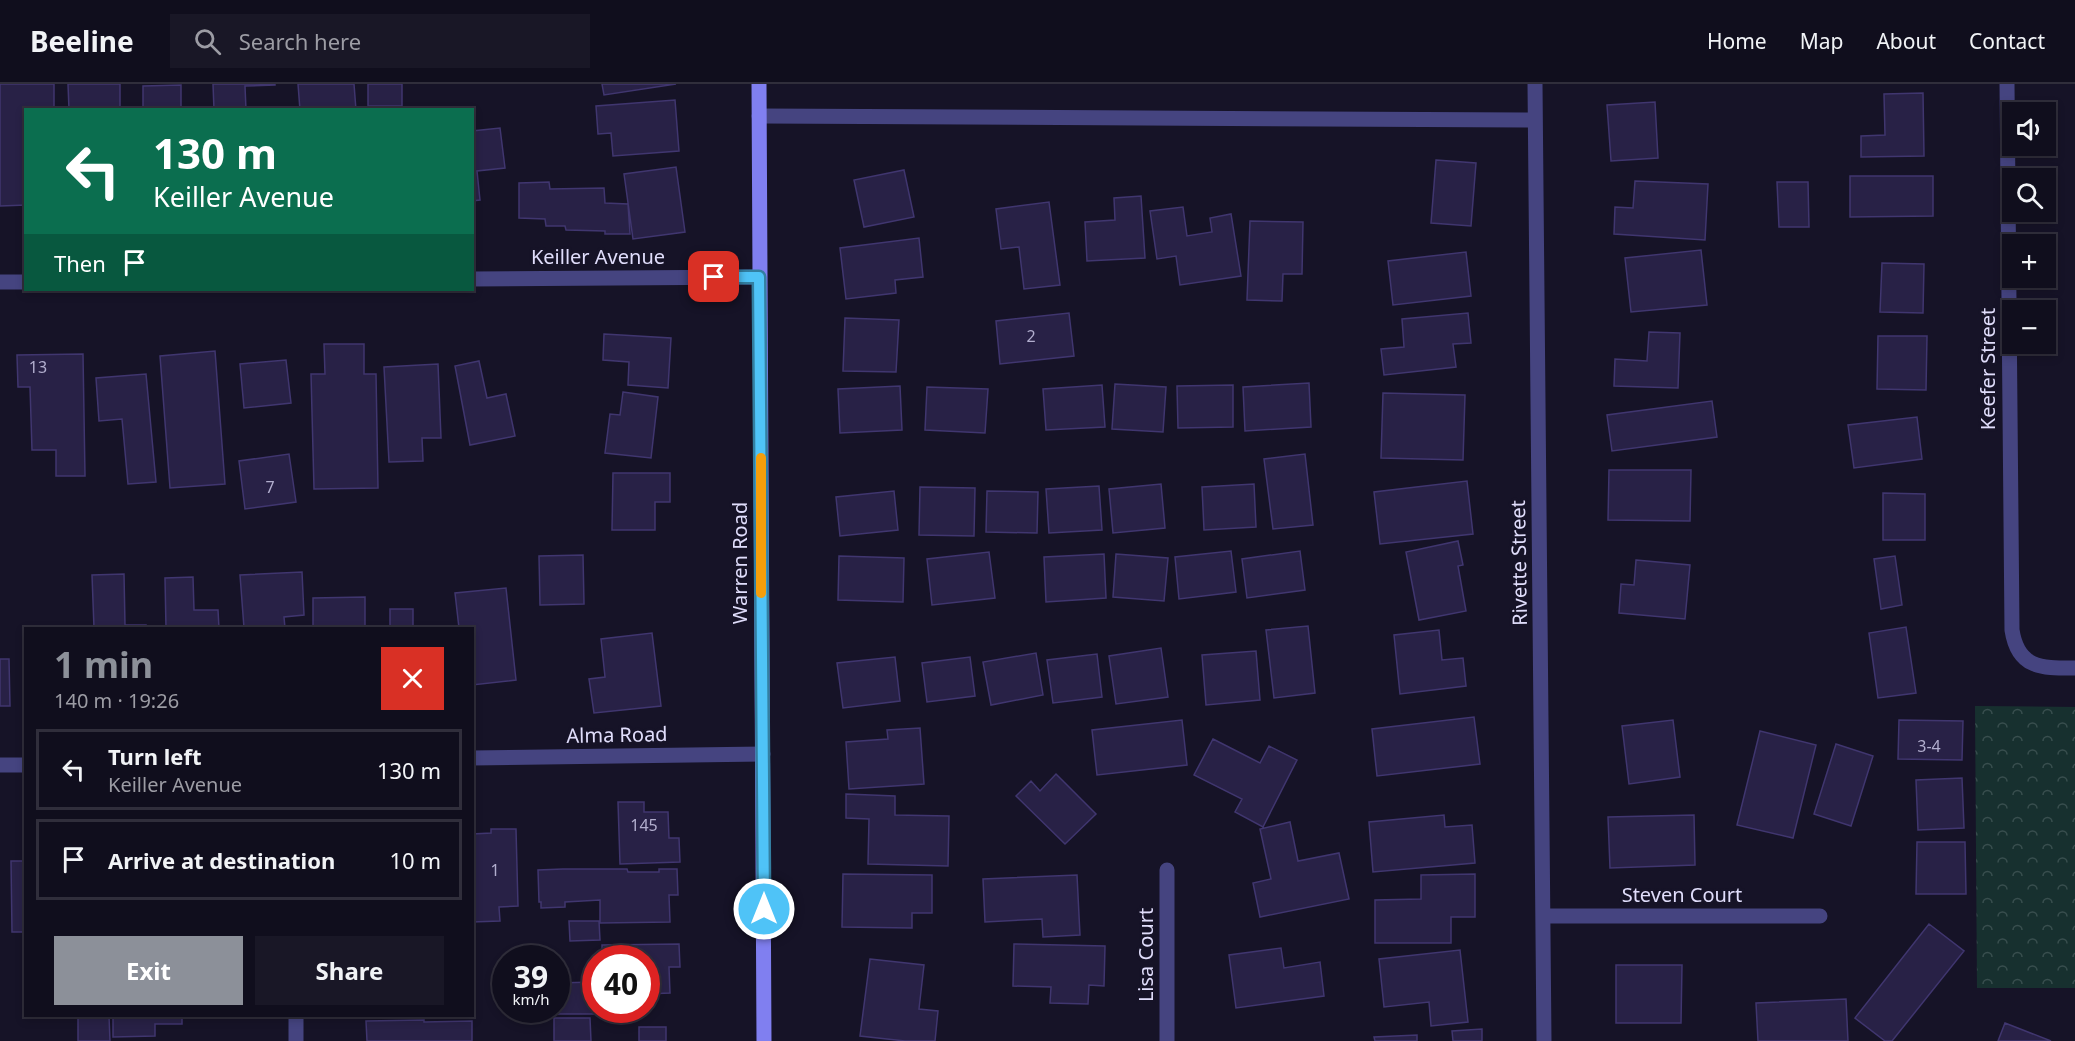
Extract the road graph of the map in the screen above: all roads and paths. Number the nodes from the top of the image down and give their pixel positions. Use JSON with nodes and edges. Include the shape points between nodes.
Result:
{"nodes":[{"id":1,"x":759,"y":84,"type":"edge"},
{"id":2,"x":1535,"y":84,"type":"edge"},
{"id":3,"x":2007,"y":84,"type":"edge"},
{"id":4,"x":759,"y":116,"type":"junction"},
{"id":5,"x":1535,"y":120,"type":"junction"},
{"id":6,"x":759,"y":277,"type":"junction"},
{"id":7,"x":474,"y":279,"type":"edge"},
{"id":8,"x":0,"y":282,"type":"edge"},
{"id":9,"x":24,"y":282,"type":"edge"},
{"id":10,"x":2075,"y":668,"type":"edge"},
{"id":11,"x":763,"y":754,"type":"junction"},
{"id":12,"x":474,"y":758,"type":"edge"},
{"id":13,"x":0,"y":765,"type":"edge"},
{"id":14,"x":24,"y":765,"type":"edge"},
{"id":15,"x":1167,"y":870,"type":"dead end"},
{"id":16,"x":1544,"y":916,"type":"junction"},
{"id":17,"x":1820,"y":916,"type":"dead end"},
{"id":18,"x":296,"y":1017,"type":"edge"},
{"id":19,"x":296,"y":1041,"type":"edge"},
{"id":20,"x":765,"y":1041,"type":"edge"},
{"id":21,"x":1167,"y":1041,"type":"edge"},
{"id":22,"x":1544,"y":1041,"type":"edge"}],
"edges":[{"from":1,"to":4,"type":"street","name":"Warren Road"},
{"from":2,"to":5,"type":"street","name":"Rivette Street"},
{"from":3,"to":10,"type":"street","name":"Keefer Street","via":[[2014,643],[2027,661],[2037,666]]},
{"from":4,"to":5,"type":"street"},
{"from":4,"to":6,"type":"street","name":"Warren Road"},
{"from":5,"to":16,"type":"street","name":"Rivette Street"},
{"from":6,"to":7,"type":"street","name":"Keiller Avenue"},
{"from":6,"to":11,"type":"street","name":"Warren Road"},
{"from":8,"to":9,"type":"street"},
{"from":11,"to":12,"type":"street","name":"Alma Road"},
{"from":11,"to":20,"type":"street","name":"Warren Road"},
{"from":13,"to":14,"type":"street"},
{"from":15,"to":21,"type":"street","name":"Lisa Court"},
{"from":16,"to":17,"type":"street","name":"Steven Court"},
{"from":16,"to":22,"type":"street","name":"Rivette Street"},
{"from":18,"to":19,"type":"street"}]}
